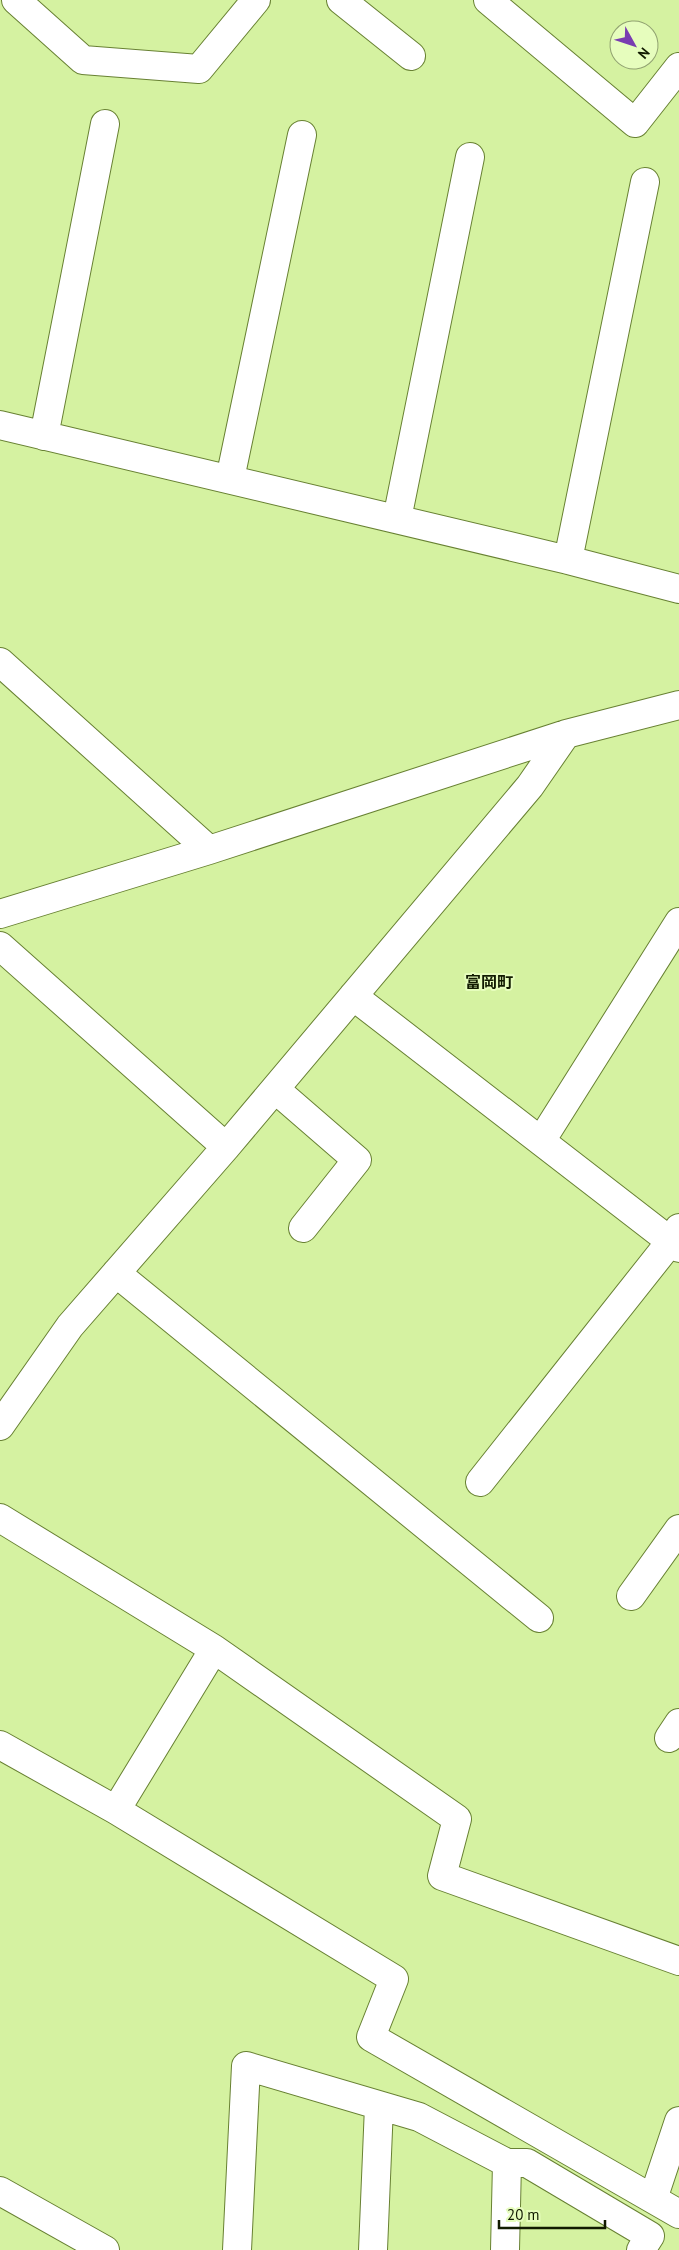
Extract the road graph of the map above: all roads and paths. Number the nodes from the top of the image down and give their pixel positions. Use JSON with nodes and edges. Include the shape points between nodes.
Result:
{"nodes":[{"id":1,"x":16,"y":0,"type":"edge"},
{"id":2,"x":256,"y":0,"type":"edge"},
{"id":3,"x":341,"y":0,"type":"edge"},
{"id":4,"x":488,"y":0,"type":"edge"},
{"id":5,"x":411,"y":56,"type":"dead end"},
{"id":6,"x":679,"y":67,"type":"edge"},
{"id":7,"x":105,"y":124,"type":"dead end"},
{"id":8,"x":302,"y":135,"type":"dead end"},
{"id":9,"x":470,"y":157,"type":"dead end"},
{"id":10,"x":645,"y":182,"type":"dead end"},
{"id":11,"x":0,"y":425,"type":"edge"},
{"id":12,"x":44,"y":436,"type":"junction"},
{"id":13,"x":230,"y":480,"type":"junction"},
{"id":14,"x":397,"y":519,"type":"junction"},
{"id":15,"x":568,"y":560,"type":"junction"},
{"id":16,"x":679,"y":589,"type":"edge"},
{"id":17,"x":0,"y":662,"type":"edge"},
{"id":18,"x":679,"y":705,"type":"edge"},
{"id":19,"x":566,"y":734,"type":"junction"},
{"id":20,"x":209,"y":850,"type":"junction"},
{"id":21,"x":0,"y":914,"type":"edge"},
{"id":22,"x":679,"y":922,"type":"edge"},
{"id":23,"x":0,"y":946,"type":"edge"},
{"id":24,"x":353,"y":996,"type":"junction"},
{"id":25,"x":274,"y":1089,"type":"junction"},
{"id":26,"x":542,"y":1142,"type":"junction"},
{"id":27,"x":226,"y":1147,"type":"junction"},
{"id":28,"x":303,"y":1228,"type":"dead end"},
{"id":29,"x":676,"y":1239,"type":"edge"},
{"id":30,"x":116,"y":1273,"type":"junction"},
{"id":31,"x":0,"y":1426,"type":"edge"},
{"id":32,"x":480,"y":1482,"type":"dead end"},
{"id":33,"x":0,"y":1518,"type":"edge"},
{"id":34,"x":679,"y":1529,"type":"edge"},
{"id":35,"x":631,"y":1596,"type":"dead end"},
{"id":36,"x":539,"y":1618,"type":"dead end"},
{"id":37,"x":214,"y":1649,"type":"junction"},
{"id":38,"x":0,"y":1745,"type":"edge"},
{"id":39,"x":116,"y":1810,"type":"junction"},
{"id":40,"x":679,"y":1961,"type":"edge"},
{"id":41,"x":379,"y":2106,"type":"junction"},
{"id":42,"x":679,"y":2121,"type":"edge"},
{"id":43,"x":507,"y":2163,"type":"junction"},
{"id":44,"x":0,"y":2191,"type":"edge"},
{"id":45,"x":665,"y":2206,"type":"edge"},
{"id":46,"x":645,"y":2243,"type":"edge"},
{"id":47,"x":105,"y":2250,"type":"edge"},
{"id":48,"x":237,"y":2250,"type":"edge"},
{"id":49,"x":373,"y":2250,"type":"edge"},
{"id":50,"x":505,"y":2250,"type":"edge"}],
"edges":[{"from":1,"to":2,"type":"street","via":[[82,60],[199,69]]},
{"from":3,"to":5,"type":"street"},
{"from":4,"to":6,"type":"street","via":[[635,124]]},
{"from":7,"to":12,"type":"street"},
{"from":8,"to":13,"type":"street"},
{"from":9,"to":14,"type":"street"},
{"from":10,"to":15,"type":"street"},
{"from":11,"to":12,"type":"street"},
{"from":12,"to":13,"type":"street"},
{"from":13,"to":14,"type":"street"},
{"from":14,"to":15,"type":"street"},
{"from":15,"to":16,"type":"street"},
{"from":17,"to":20,"type":"street"},
{"from":18,"to":19,"type":"street"},
{"from":19,"to":20,"type":"street"},
{"from":19,"to":24,"type":"street","via":[[530,786]]},
{"from":20,"to":21,"type":"street"},
{"from":22,"to":26,"type":"street"},
{"from":23,"to":27,"type":"street"},
{"from":24,"to":25,"type":"street"},
{"from":24,"to":26,"type":"street"},
{"from":25,"to":27,"type":"street"},
{"from":25,"to":28,"type":"street","via":[[357,1160]]},
{"from":26,"to":29,"type":"street"},
{"from":27,"to":30,"type":"street"},
{"from":29,"to":32,"type":"street"},
{"from":30,"to":31,"type":"street","via":[[70,1326]]},
{"from":30,"to":36,"type":"street"},
{"from":33,"to":37,"type":"street"},
{"from":34,"to":35,"type":"street"},
{"from":37,"to":39,"type":"street"},
{"from":37,"to":40,"type":"street","via":[[457,1819],[442,1876]]},
{"from":38,"to":39,"type":"street"},
{"from":39,"to":45,"type":"street","via":[[394,1979],[371,2037]]},
{"from":41,"to":43,"type":"street","via":[[418,2117]]},
{"from":41,"to":48,"type":"street","via":[[246,2066]]},
{"from":41,"to":49,"type":"street"},
{"from":42,"to":45,"type":"street"},
{"from":43,"to":46,"type":"street","via":[[527,2163]]},
{"from":43,"to":50,"type":"street"},
{"from":44,"to":47,"type":"street"},
{"from":45,"to":46,"type":"street"}]}
